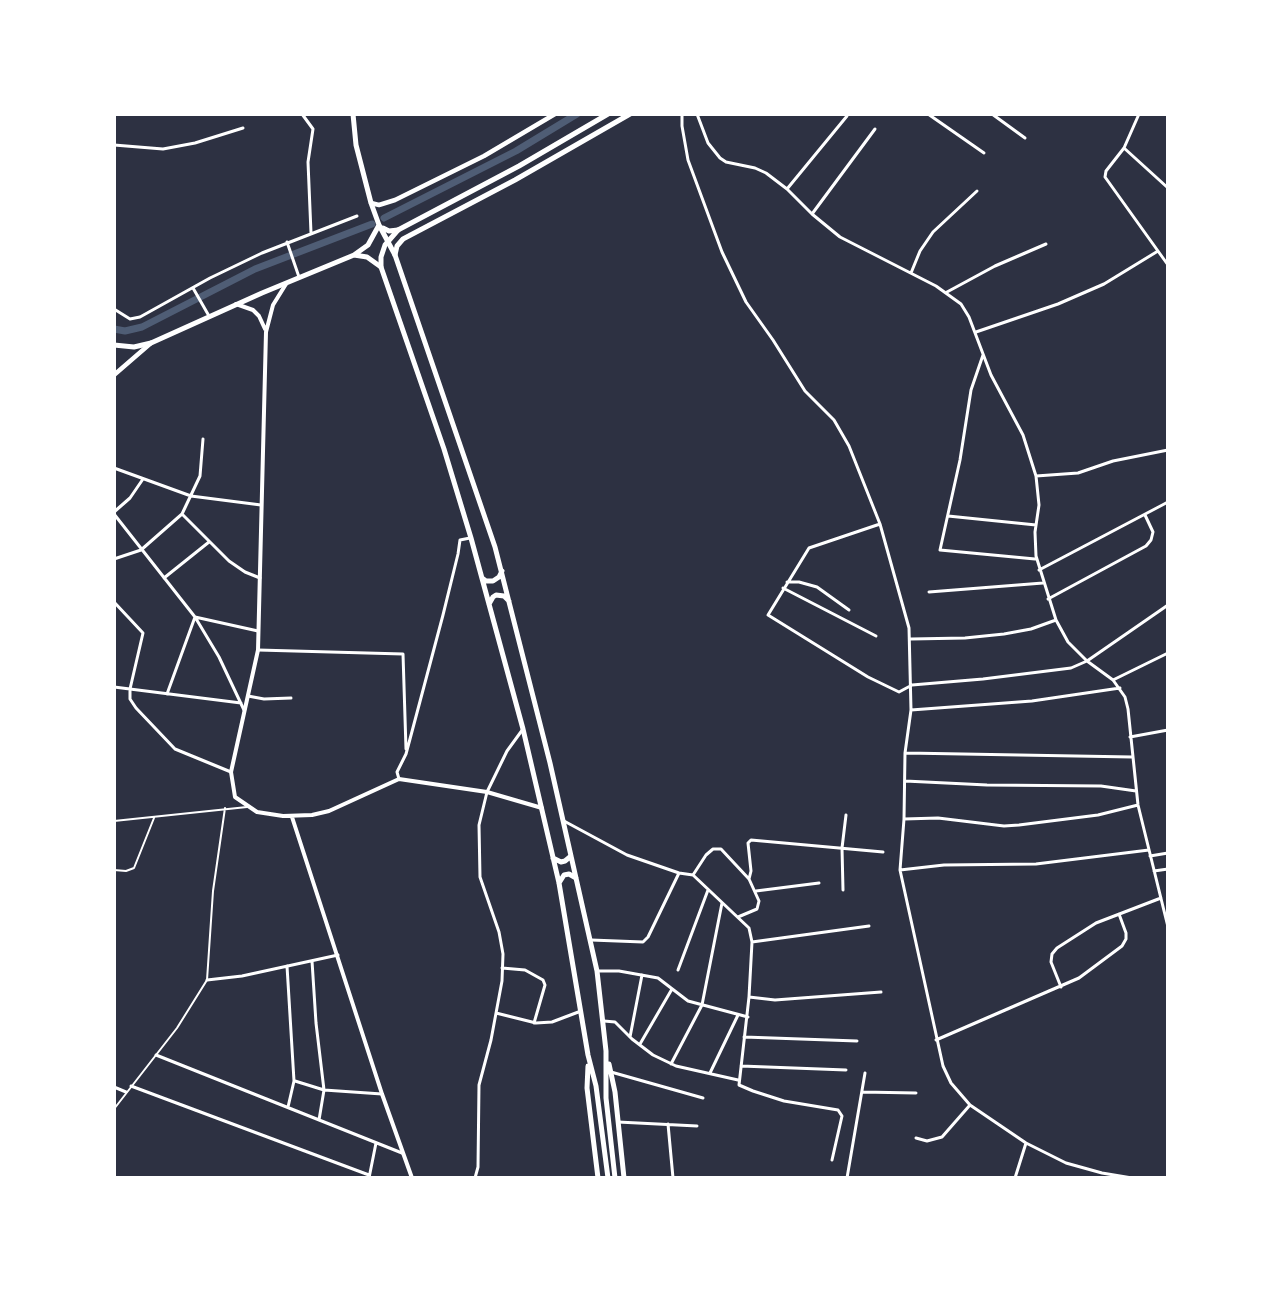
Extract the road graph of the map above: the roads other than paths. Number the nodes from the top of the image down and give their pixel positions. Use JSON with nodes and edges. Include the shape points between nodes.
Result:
{"nodes":[{"id":1,"x":302,"y":114,"type":"edge"},
{"id":2,"x":353,"y":114,"type":"edge"},
{"id":3,"x":555,"y":114,"type":"edge"},
{"id":4,"x":608,"y":114,"type":"edge"},
{"id":5,"x":630,"y":114,"type":"edge"},
{"id":6,"x":682,"y":114,"type":"edge"},
{"id":7,"x":697,"y":114,"type":"edge"},
{"id":8,"x":928,"y":114,"type":"edge"},
{"id":9,"x":992,"y":114,"type":"edge"},
{"id":10,"x":1139,"y":114,"type":"edge"},
{"id":11,"x":847,"y":116,"type":"dead end"},
{"id":12,"x":243,"y":128,"type":"dead end"},
{"id":13,"x":875,"y":129,"type":"dead end"},
{"id":14,"x":1025,"y":138,"type":"dead end"},
{"id":15,"x":114,"y":145,"type":"edge"},
{"id":16,"x":1124,"y":148,"type":"junction"},
{"id":17,"x":984,"y":153,"type":"dead end"},
{"id":18,"x":1168,"y":188,"type":"edge"},
{"id":19,"x":787,"y":189,"type":"junction"},
{"id":20,"x":977,"y":191,"type":"dead end"},
{"id":21,"x":371,"y":203,"type":"junction"},
{"id":22,"x":812,"y":214,"type":"junction"},
{"id":23,"x":357,"y":216,"type":"dead end"},
{"id":24,"x":379,"y":225,"type":"junction"},
{"id":25,"x":398,"y":230,"type":"junction"},
{"id":26,"x":311,"y":233,"type":"junction"},
{"id":27,"x":388,"y":239,"type":"junction"},
{"id":28,"x":403,"y":239,"type":"junction"},
{"id":29,"x":287,"y":242,"type":"junction"},
{"id":30,"x":1046,"y":244,"type":"dead end"},
{"id":31,"x":1158,"y":251,"type":"junction"},
{"id":32,"x":354,"y":255,"type":"junction"},
{"id":33,"x":395,"y":255,"type":"junction"},
{"id":34,"x":1168,"y":265,"type":"edge"},
{"id":35,"x":381,"y":267,"type":"junction"},
{"id":36,"x":910,"y":273,"type":"junction"},
{"id":37,"x":299,"y":277,"type":"junction"},
{"id":38,"x":289,"y":281,"type":"junction"},
{"id":39,"x":193,"y":288,"type":"junction"},
{"id":40,"x":947,"y":292,"type":"junction"},
{"id":41,"x":236,"y":304,"type":"junction"},
{"id":42,"x":114,"y":309,"type":"edge"},
{"id":43,"x":209,"y":316,"type":"junction"},
{"id":44,"x":266,"y":332,"type":"junction"},
{"id":45,"x":976,"y":332,"type":"junction"},
{"id":46,"x":151,"y":343,"type":"junction"},
{"id":47,"x":114,"y":345,"type":"edge"},
{"id":48,"x":983,"y":353,"type":"junction"},
{"id":49,"x":114,"y":375,"type":"edge"},
{"id":50,"x":203,"y":439,"type":"dead end"},
{"id":51,"x":1168,"y":450,"type":"edge"},
{"id":52,"x":114,"y":468,"type":"edge"},
{"id":53,"x":1036,"y":476,"type":"junction"},
{"id":54,"x":143,"y":479,"type":"junction"},
{"id":55,"x":191,"y":496,"type":"junction"},
{"id":56,"x":1168,"y":502,"type":"edge"},
{"id":57,"x":261,"y":506,"type":"junction"},
{"id":58,"x":114,"y":513,"type":"edge"},
{"id":59,"x":182,"y":514,"type":"junction"},
{"id":60,"x":1145,"y":515,"type":"junction"},
{"id":61,"x":948,"y":516,"type":"junction"},
{"id":62,"x":880,"y":524,"type":"junction"},
{"id":63,"x":1036,"y":525,"type":"junction"},
{"id":64,"x":471,"y":538,"type":"junction"},
{"id":65,"x":209,"y":542,"type":"junction"},
{"id":66,"x":141,"y":550,"type":"junction"},
{"id":67,"x":114,"y":559,"type":"edge"},
{"id":68,"x":1036,"y":559,"type":"junction"},
{"id":69,"x":1039,"y":570,"type":"junction"},
{"id":70,"x":502,"y":571,"type":"junction"},
{"id":71,"x":481,"y":576,"type":"junction"},
{"id":72,"x":164,"y":578,"type":"junction"},
{"id":73,"x":260,"y":578,"type":"junction"},
{"id":74,"x":787,"y":582,"type":"junction"},
{"id":75,"x":1043,"y":583,"type":"junction"},
{"id":76,"x":783,"y":588,"type":"junction"},
{"id":77,"x":929,"y":592,"type":"dead end"},
{"id":78,"x":1048,"y":599,"type":"junction"},
{"id":79,"x":114,"y":602,"type":"edge"},
{"id":80,"x":509,"y":602,"type":"junction"},
{"id":81,"x":1168,"y":604,"type":"edge"},
{"id":82,"x":490,"y":608,"type":"junction"},
{"id":83,"x":849,"y":610,"type":"dead end"},
{"id":84,"x":195,"y":617,"type":"junction"},
{"id":85,"x":1056,"y":620,"type":"junction"},
{"id":86,"x":258,"y":631,"type":"junction"},
{"id":87,"x":876,"y":636,"type":"dead end"},
{"id":88,"x":911,"y":639,"type":"junction"},
{"id":89,"x":258,"y":650,"type":"junction"},
{"id":90,"x":1168,"y":653,"type":"edge"},
{"id":91,"x":1087,"y":661,"type":"junction"},
{"id":92,"x":1113,"y":680,"type":"junction"},
{"id":93,"x":912,"y":685,"type":"junction"},
{"id":94,"x":114,"y":687,"type":"edge"},
{"id":95,"x":1120,"y":688,"type":"junction"},
{"id":96,"x":130,"y":689,"type":"junction"},
{"id":97,"x":167,"y":694,"type":"junction"},
{"id":98,"x":248,"y":696,"type":"junction"},
{"id":99,"x":291,"y":698,"type":"dead end"},
{"id":100,"x":241,"y":703,"type":"junction"},
{"id":101,"x":244,"y":710,"type":"junction"},
{"id":102,"x":911,"y":710,"type":"junction"},
{"id":103,"x":523,"y":729,"type":"junction"},
{"id":104,"x":1168,"y":730,"type":"edge"},
{"id":105,"x":1130,"y":737,"type":"junction"},
{"id":106,"x":905,"y":753,"type":"junction"},
{"id":107,"x":406,"y":754,"type":"junction"},
{"id":108,"x":1132,"y":757,"type":"junction"},
{"id":109,"x":231,"y":772,"type":"junction"},
{"id":110,"x":399,"y":779,"type":"junction"},
{"id":111,"x":905,"y":781,"type":"junction"},
{"id":112,"x":1136,"y":791,"type":"junction"},
{"id":113,"x":487,"y":792,"type":"junction"},
{"id":114,"x":1138,"y":805,"type":"junction"},
{"id":115,"x":247,"y":807,"type":"junction"},
{"id":116,"x":225,"y":808,"type":"junction"},
{"id":117,"x":542,"y":808,"type":"junction"},
{"id":118,"x":846,"y":815,"type":"dead end"},
{"id":119,"x":154,"y":816,"type":"junction"},
{"id":120,"x":292,"y":817,"type":"junction"},
{"id":121,"x":904,"y":819,"type":"junction"},
{"id":122,"x":563,"y":820,"type":"junction"},
{"id":123,"x":114,"y":821,"type":"edge"},
{"id":124,"x":842,"y":848,"type":"junction"},
{"id":125,"x":1149,"y":850,"type":"junction"},
{"id":126,"x":883,"y":852,"type":"dead end"},
{"id":127,"x":1168,"y":853,"type":"edge"},
{"id":128,"x":571,"y":856,"type":"junction"},
{"id":129,"x":1150,"y":856,"type":"junction"},
{"id":130,"x":554,"y":858,"type":"junction"},
{"id":131,"x":1168,"y":869,"type":"edge"},
{"id":132,"x":114,"y":870,"type":"edge"},
{"id":133,"x":900,"y":870,"type":"junction"},
{"id":134,"x":1154,"y":871,"type":"junction"},
{"id":135,"x":679,"y":873,"type":"junction"},
{"id":136,"x":693,"y":875,"type":"junction"},
{"id":137,"x":577,"y":879,"type":"junction"},
{"id":138,"x":749,"y":879,"type":"junction"},
{"id":139,"x":559,"y":883,"type":"junction"},
{"id":140,"x":819,"y":883,"type":"dead end"},
{"id":141,"x":708,"y":889,"type":"junction"},
{"id":142,"x":843,"y":890,"type":"dead end"},
{"id":143,"x":756,"y":891,"type":"junction"},
{"id":144,"x":1161,"y":898,"type":"junction"},
{"id":145,"x":722,"y":903,"type":"junction"},
{"id":146,"x":1119,"y":914,"type":"junction"},
{"id":147,"x":738,"y":917,"type":"junction"},
{"id":148,"x":869,"y":926,"type":"dead end"},
{"id":149,"x":1168,"y":927,"type":"edge"},
{"id":150,"x":590,"y":940,"type":"junction"},
{"id":151,"x":752,"y":942,"type":"junction"},
{"id":152,"x":338,"y":955,"type":"junction"},
{"id":153,"x":312,"y":961,"type":"junction"},
{"id":154,"x":287,"y":966,"type":"junction"},
{"id":155,"x":502,"y":968,"type":"junction"},
{"id":156,"x":678,"y":970,"type":"dead end"},
{"id":157,"x":597,"y":971,"type":"junction"},
{"id":158,"x":642,"y":975,"type":"junction"},
{"id":159,"x":207,"y":980,"type":"junction"},
{"id":160,"x":1061,"y":987,"type":"junction"},
{"id":161,"x":672,"y":989,"type":"junction"},
{"id":162,"x":881,"y":992,"type":"dead end"},
{"id":163,"x":749,"y":998,"type":"junction"},
{"id":164,"x":702,"y":1005,"type":"junction"},
{"id":165,"x":580,"y":1011,"type":"junction"},
{"id":166,"x":495,"y":1013,"type":"junction"},
{"id":167,"x":738,"y":1015,"type":"junction"},
{"id":168,"x":748,"y":1017,"type":"junction"},
{"id":169,"x":602,"y":1022,"type":"junction"},
{"id":170,"x":534,"y":1023,"type":"junction"},
{"id":171,"x":630,"y":1037,"type":"junction"},
{"id":172,"x":744,"y":1037,"type":"junction"},
{"id":173,"x":857,"y":1041,"type":"dead end"},
{"id":174,"x":936,"y":1041,"type":"junction"},
{"id":175,"x":640,"y":1045,"type":"junction"},
{"id":176,"x":606,"y":1051,"type":"junction"},
{"id":177,"x":156,"y":1055,"type":"junction"},
{"id":178,"x":588,"y":1055,"type":"junction"},
{"id":179,"x":671,"y":1064,"type":"junction"},
{"id":180,"x":741,"y":1066,"type":"junction"},
{"id":181,"x":846,"y":1070,"type":"dead end"},
{"id":182,"x":611,"y":1072,"type":"junction"},
{"id":183,"x":710,"y":1073,"type":"junction"},
{"id":184,"x":865,"y":1073,"type":"dead end"},
{"id":185,"x":738,"y":1080,"type":"junction"},
{"id":186,"x":294,"y":1081,"type":"junction"},
{"id":187,"x":131,"y":1086,"type":"junction"},
{"id":188,"x":114,"y":1087,"type":"edge"},
{"id":189,"x":324,"y":1090,"type":"junction"},
{"id":190,"x":126,"y":1092,"type":"junction"},
{"id":191,"x":862,"y":1092,"type":"junction"},
{"id":192,"x":916,"y":1093,"type":"dead end"},
{"id":193,"x":382,"y":1094,"type":"junction"},
{"id":194,"x":703,"y":1098,"type":"dead end"},
{"id":195,"x":970,"y":1105,"type":"junction"},
{"id":196,"x":288,"y":1107,"type":"junction"},
{"id":197,"x":114,"y":1109,"type":"edge"},
{"id":198,"x":319,"y":1120,"type":"junction"},
{"id":199,"x":617,"y":1122,"type":"junction"},
{"id":200,"x":668,"y":1124,"type":"junction"},
{"id":201,"x":697,"y":1126,"type":"dead end"},
{"id":202,"x":916,"y":1138,"type":"dead end"},
{"id":203,"x":376,"y":1143,"type":"junction"},
{"id":204,"x":1026,"y":1143,"type":"junction"},
{"id":205,"x":402,"y":1153,"type":"junction"},
{"id":206,"x":832,"y":1160,"type":"dead end"},
{"id":207,"x":369,"y":1177,"type":"edge"},
{"id":208,"x":412,"y":1178,"type":"edge"},
{"id":209,"x":475,"y":1178,"type":"edge"},
{"id":210,"x":598,"y":1178,"type":"edge"},
{"id":211,"x":608,"y":1178,"type":"edge"},
{"id":212,"x":615,"y":1178,"type":"edge"},
{"id":213,"x":624,"y":1178,"type":"edge"},
{"id":214,"x":674,"y":1178,"type":"edge"},
{"id":215,"x":847,"y":1178,"type":"edge"},
{"id":216,"x":1015,"y":1178,"type":"edge"},
{"id":217,"x":1132,"y":1178,"type":"edge"}],
"edges":[{"from":1,"to":26,"type":"street","via":[[313,129],[308,162]]},
{"from":2,"to":21,"type":"main road","via":[[356,145]]},
{"from":3,"to":21,"type":"main road","via":[[492,152],[420,188],[388,203]]},
{"from":4,"to":25,"type":"main road"},
{"from":5,"to":28,"type":"main road"},
{"from":6,"to":62,"type":"street","via":[[691,170],[746,302],[805,391],[834,420]]},
{"from":7,"to":19,"type":"street","via":[[708,143],[720,159],[755,168]]},
{"from":8,"to":17,"type":"street"},
{"from":9,"to":14,"type":"street"},
{"from":10,"to":16,"type":"street"},
{"from":11,"to":19,"type":"street"},
{"from":12,"to":15,"type":"street","via":[[163,149]]},
{"from":13,"to":22,"type":"street"},
{"from":16,"to":18,"type":"street"},
{"from":16,"to":31,"type":"street","via":[[1105,177]]},
{"from":19,"to":22,"type":"street"},
{"from":20,"to":36,"type":"street","via":[[933,232]]},
{"from":21,"to":24,"type":"main road"},
{"from":22,"to":36,"type":"street","via":[[849,243]]},
{"from":23,"to":26,"type":"street"},
{"from":24,"to":25,"type":"main road"},
{"from":24,"to":27,"type":"main road"},
{"from":24,"to":32,"type":"main road","via":[[368,245]]},
{"from":25,"to":27,"type":"main road"},
{"from":25,"to":28,"type":"main road","via":[[397,237]]},
{"from":26,"to":29,"type":"street"},
{"from":27,"to":33,"type":"main road"},
{"from":27,"to":35,"type":"main road"},
{"from":28,"to":33,"type":"main road"},
{"from":29,"to":37,"type":"street"},
{"from":29,"to":39,"type":"street"},
{"from":30,"to":40,"type":"street"},
{"from":31,"to":34,"type":"street"},
{"from":31,"to":45,"type":"street","via":[[1104,284]]},
{"from":32,"to":35,"type":"main road","via":[[367,256]]},
{"from":32,"to":37,"type":"main road"},
{"from":33,"to":70,"type":"main road"},
{"from":35,"to":64,"type":"main road"},
{"from":36,"to":40,"type":"street"},
{"from":37,"to":38,"type":"main road"},
{"from":38,"to":41,"type":"main road"},
{"from":38,"to":44,"type":"street","via":[[273,305]]},
{"from":39,"to":42,"type":"street","via":[[140,317],[130,319]]},
{"from":39,"to":43,"type":"street"},
{"from":40,"to":45,"type":"street","via":[[961,304]]},
{"from":41,"to":43,"type":"main road"},
{"from":41,"to":44,"type":"street","via":[[253,310]]},
{"from":43,"to":46,"type":"main road"},
{"from":44,"to":57,"type":"street"},
{"from":45,"to":48,"type":"street"},
{"from":46,"to":47,"type":"main road","via":[[134,347]]},
{"from":46,"to":49,"type":"main road"},
{"from":48,"to":53,"type":"street","via":[[1023,435]]},
{"from":48,"to":61,"type":"street","via":[[971,390]]},
{"from":50,"to":55,"type":"street","via":[[200,476]]},
{"from":51,"to":53,"type":"street","via":[[1078,473]]},
{"from":52,"to":54,"type":"street"},
{"from":53,"to":63,"type":"street"},
{"from":54,"to":55,"type":"street"},
{"from":54,"to":58,"type":"street"},
{"from":55,"to":57,"type":"street"},
{"from":55,"to":59,"type":"street"},
{"from":56,"to":60,"type":"street"},
{"from":57,"to":73,"type":"street"},
{"from":58,"to":66,"type":"street"},
{"from":59,"to":65,"type":"street"},
{"from":59,"to":66,"type":"street"},
{"from":60,"to":69,"type":"street"},
{"from":60,"to":78,"type":"street","via":[[1153,532],[1146,546]]},
{"from":61,"to":63,"type":"street"},
{"from":61,"to":68,"type":"street","via":[[940,550]]},
{"from":62,"to":74,"type":"street","via":[[809,548]]},
{"from":62,"to":88,"type":"street"},
{"from":63,"to":68,"type":"street"},
{"from":64,"to":71,"type":"main road"},
{"from":64,"to":107,"type":"street","via":[[460,540]]},
{"from":65,"to":72,"type":"street"},
{"from":65,"to":73,"type":"street","via":[[229,561]]},
{"from":66,"to":67,"type":"street"},
{"from":66,"to":72,"type":"street"},
{"from":68,"to":69,"type":"street"},
{"from":69,"to":75,"type":"street"},
{"from":70,"to":71,"type":"main road","via":[[493,581]]},
{"from":70,"to":80,"type":"main road"},
{"from":71,"to":82,"type":"main road"},
{"from":72,"to":84,"type":"street"},
{"from":73,"to":86,"type":"street"},
{"from":74,"to":76,"type":"street"},
{"from":74,"to":83,"type":"street","via":[[818,587]]},
{"from":75,"to":77,"type":"street"},
{"from":75,"to":78,"type":"street"},
{"from":76,"to":87,"type":"street"},
{"from":76,"to":93,"type":"street","via":[[768,615],[774,620],[898,692]]},
{"from":78,"to":85,"type":"street"},
{"from":79,"to":96,"type":"street","via":[[143,633]]},
{"from":80,"to":82,"type":"main road","via":[[496,595],[490,600]]},
{"from":80,"to":122,"type":"main road"},
{"from":81,"to":91,"type":"street"},
{"from":82,"to":103,"type":"main road"},
{"from":84,"to":86,"type":"street"},
{"from":84,"to":97,"type":"street"},
{"from":84,"to":100,"type":"street"},
{"from":85,"to":88,"type":"street","via":[[1004,634]]},
{"from":85,"to":91,"type":"street","via":[[1068,642]]},
{"from":86,"to":89,"type":"street"},
{"from":88,"to":93,"type":"street"},
{"from":89,"to":98,"type":"street"},
{"from":89,"to":107,"type":"street","via":[[403,654]]},
{"from":90,"to":92,"type":"street"},
{"from":91,"to":92,"type":"street"},
{"from":91,"to":93,"type":"street","via":[[1071,668]]},
{"from":92,"to":95,"type":"street"},
{"from":93,"to":102,"type":"street"},
{"from":94,"to":96,"type":"street"},
{"from":95,"to":102,"type":"street","via":[[1032,701]]},
{"from":95,"to":105,"type":"street","via":[[1128,709]]},
{"from":96,"to":97,"type":"street"},
{"from":96,"to":109,"type":"street","via":[[130,699],[136,708],[175,749]]},
{"from":97,"to":100,"type":"street"},
{"from":98,"to":99,"type":"street"},
{"from":98,"to":101,"type":"street"},
{"from":100,"to":101,"type":"street"},
{"from":101,"to":109,"type":"street"},
{"from":102,"to":106,"type":"street"},
{"from":103,"to":113,"type":"street"},
{"from":103,"to":117,"type":"main road"},
{"from":104,"to":105,"type":"street"},
{"from":105,"to":108,"type":"street"},
{"from":106,"to":108,"type":"street"},
{"from":106,"to":111,"type":"street"},
{"from":107,"to":110,"type":"street","via":[[397,772]]},
{"from":108,"to":112,"type":"street"},
{"from":109,"to":115,"type":"street","via":[[236,797]]},
{"from":110,"to":113,"type":"street"},
{"from":110,"to":120,"type":"street","via":[[329,811]]},
{"from":111,"to":112,"type":"street","via":[[1101,786]]},
{"from":111,"to":121,"type":"street"},
{"from":112,"to":114,"type":"street"},
{"from":113,"to":117,"type":"street"},
{"from":113,"to":155,"type":"street","via":[[479,825],[480,877],[498,932]]},
{"from":114,"to":121,"type":"street","via":[[1004,826],[938,818]]},
{"from":114,"to":125,"type":"street"},
{"from":115,"to":116,"type":"street"},
{"from":115,"to":120,"type":"street"},
{"from":116,"to":119,"type":"street"},
{"from":116,"to":159,"type":"street","via":[[213,891]]},
{"from":117,"to":130,"type":"main road"},
{"from":118,"to":124,"type":"street"},
{"from":119,"to":123,"type":"street"},
{"from":119,"to":132,"type":"street","via":[[134,868],[126,872]]},
{"from":120,"to":152,"type":"street"},
{"from":121,"to":133,"type":"street"},
{"from":122,"to":128,"type":"main road"},
{"from":122,"to":135,"type":"street","via":[[627,855]]},
{"from":124,"to":126,"type":"street"},
{"from":124,"to":138,"type":"street","via":[[749,840]]},
{"from":124,"to":142,"type":"street"},
{"from":125,"to":129,"type":"street"},
{"from":125,"to":133,"type":"street","via":[[1036,864],[944,865]]},
{"from":127,"to":129,"type":"street"},
{"from":128,"to":130,"type":"main road","via":[[561,862]]},
{"from":128,"to":137,"type":"main road"},
{"from":129,"to":134,"type":"street"},
{"from":130,"to":139,"type":"main road"},
{"from":131,"to":134,"type":"street"},
{"from":133,"to":174,"type":"street"},
{"from":134,"to":144,"type":"street"},
{"from":135,"to":136,"type":"street"},
{"from":135,"to":150,"type":"street","via":[[643,942]]},
{"from":136,"to":138,"type":"street","via":[[706,855],[718,848]]},
{"from":136,"to":141,"type":"street"},
{"from":137,"to":139,"type":"main road","via":[[569,874]]},
{"from":137,"to":150,"type":"main road"},
{"from":138,"to":143,"type":"street"},
{"from":139,"to":165,"type":"main road"},
{"from":140,"to":143,"type":"street"},
{"from":141,"to":145,"type":"street"},
{"from":141,"to":156,"type":"street"},
{"from":143,"to":147,"type":"street","via":[[757,909]]},
{"from":144,"to":146,"type":"street"},
{"from":144,"to":149,"type":"street"},
{"from":145,"to":147,"type":"street"},
{"from":145,"to":164,"type":"street"},
{"from":146,"to":160,"type":"street","via":[[1126,933],[1122,946]]},
{"from":146,"to":160,"type":"street","via":[[1096,923],[1052,954],[1051,962]]},
{"from":147,"to":151,"type":"street","via":[[749,928]]},
{"from":148,"to":151,"type":"street"},
{"from":150,"to":157,"type":"main road"},
{"from":151,"to":163,"type":"street"},
{"from":152,"to":153,"type":"street"},
{"from":152,"to":193,"type":"street"},
{"from":153,"to":154,"type":"street"},
{"from":153,"to":189,"type":"street"},
{"from":154,"to":159,"type":"street"},
{"from":154,"to":186,"type":"street"},
{"from":155,"to":166,"type":"street"},
{"from":155,"to":170,"type":"street","via":[[525,970],[543,981]]},
{"from":157,"to":158,"type":"street"},
{"from":157,"to":169,"type":"main road"},
{"from":158,"to":161,"type":"street","via":[[658,978]]},
{"from":158,"to":171,"type":"street"},
{"from":159,"to":177,"type":"street"},
{"from":160,"to":174,"type":"street"},
{"from":161,"to":164,"type":"street","via":[[688,1001]]},
{"from":161,"to":175,"type":"street"},
{"from":162,"to":163,"type":"street","via":[[775,1000]]},
{"from":163,"to":168,"type":"street"},
{"from":164,"to":167,"type":"street"},
{"from":164,"to":179,"type":"street"},
{"from":165,"to":170,"type":"street","via":[[552,1022]]},
{"from":165,"to":178,"type":"main road"},
{"from":166,"to":170,"type":"street"},
{"from":166,"to":209,"type":"street","via":[[479,1085]]},
{"from":167,"to":168,"type":"street"},
{"from":167,"to":183,"type":"street"},
{"from":168,"to":172,"type":"street"},
{"from":169,"to":171,"type":"street","via":[[615,1022]]},
{"from":169,"to":176,"type":"main road"},
{"from":171,"to":175,"type":"street"},
{"from":172,"to":173,"type":"street"},
{"from":172,"to":180,"type":"street"},
{"from":174,"to":195,"type":"street","via":[[951,1083]]},
{"from":175,"to":179,"type":"street"},
{"from":176,"to":182,"type":"main road"},
{"from":176,"to":212,"type":"main road","via":[[606,1098]]},
{"from":177,"to":187,"type":"street"},
{"from":177,"to":196,"type":"street"},
{"from":178,"to":210,"type":"main road","via":[[587,1088]]},
{"from":178,"to":211,"type":"main road"},
{"from":179,"to":183,"type":"street"},
{"from":180,"to":181,"type":"street"},
{"from":180,"to":185,"type":"street"},
{"from":182,"to":194,"type":"street"},
{"from":182,"to":199,"type":"main road"},
{"from":183,"to":185,"type":"street"},
{"from":184,"to":191,"type":"street"},
{"from":185,"to":206,"type":"street","via":[[739,1085],[753,1092],[841,1112]]},
{"from":186,"to":189,"type":"street"},
{"from":186,"to":196,"type":"street"},
{"from":187,"to":190,"type":"street"},
{"from":187,"to":207,"type":"street"},
{"from":188,"to":190,"type":"street"},
{"from":189,"to":193,"type":"street"},
{"from":189,"to":198,"type":"street"},
{"from":190,"to":197,"type":"street"},
{"from":191,"to":192,"type":"street"},
{"from":191,"to":215,"type":"street"},
{"from":193,"to":205,"type":"street"},
{"from":195,"to":202,"type":"street","via":[[942,1137],[927,1141]]},
{"from":195,"to":204,"type":"street"},
{"from":196,"to":198,"type":"street"},
{"from":198,"to":203,"type":"street"},
{"from":199,"to":200,"type":"street"},
{"from":199,"to":213,"type":"main road"},
{"from":200,"to":201,"type":"street"},
{"from":200,"to":214,"type":"street"},
{"from":203,"to":205,"type":"street"},
{"from":203,"to":207,"type":"street"},
{"from":204,"to":216,"type":"street"},
{"from":204,"to":217,"type":"street","via":[[1066,1163]]},
{"from":205,"to":208,"type":"street"}]}
